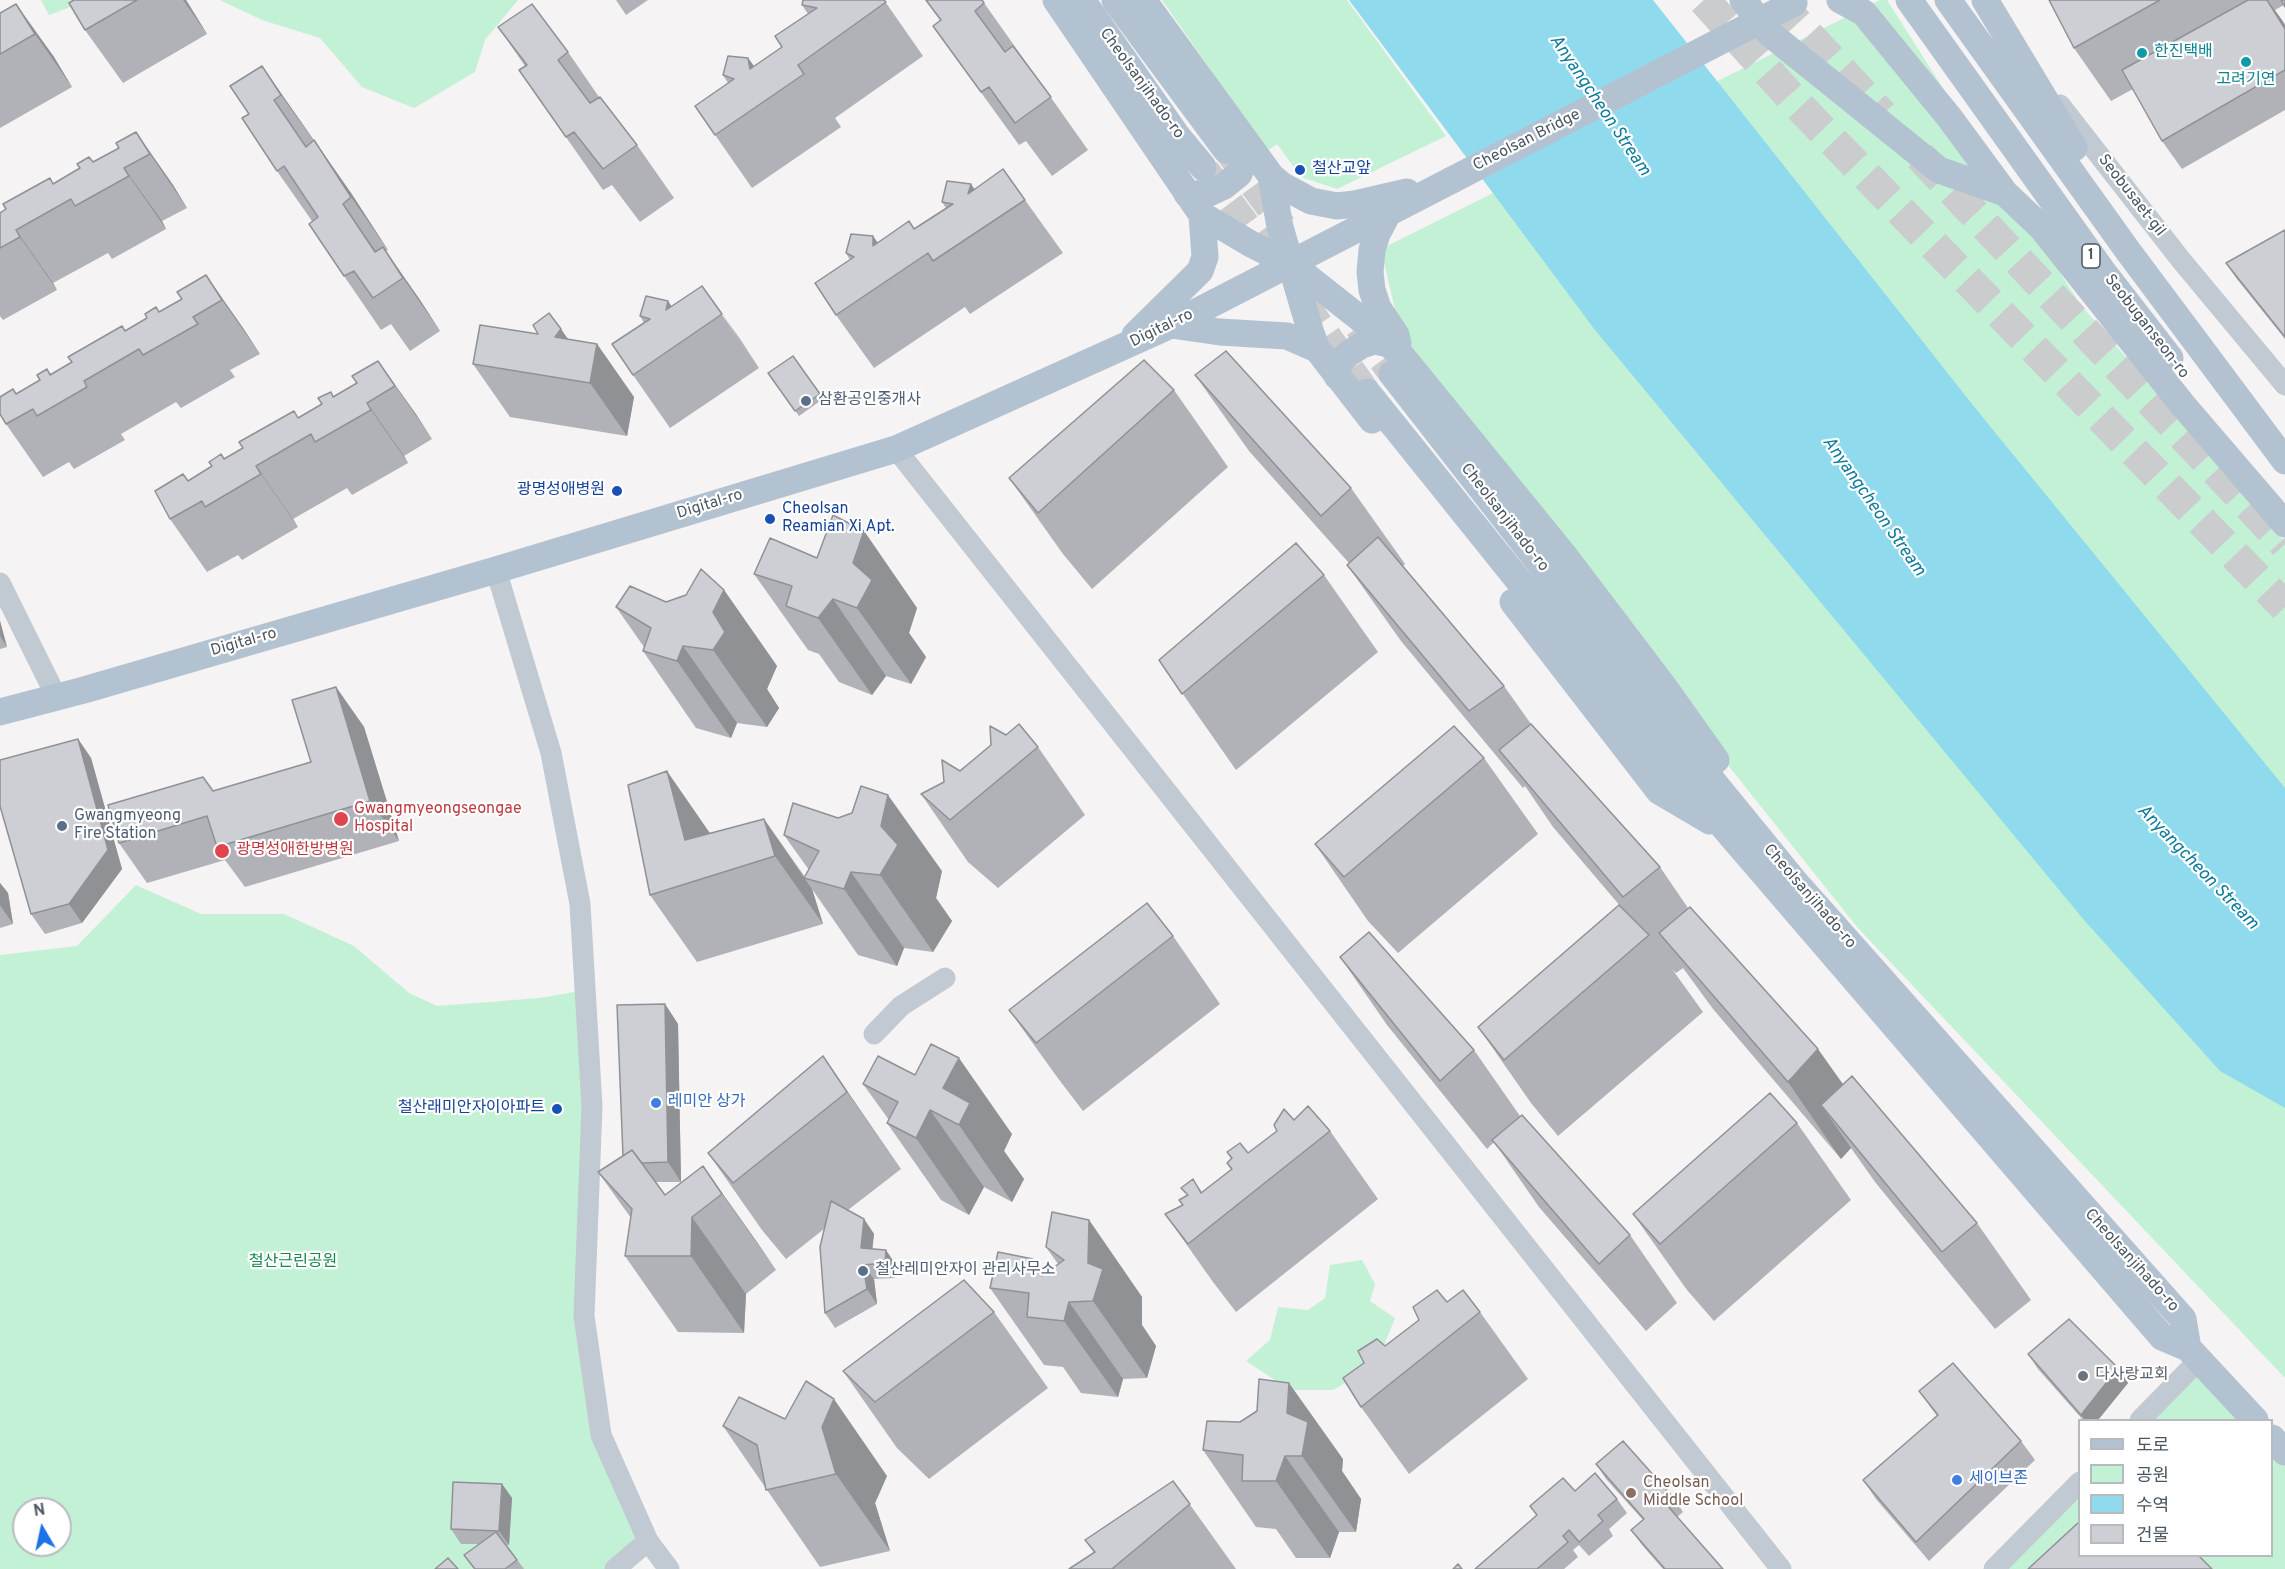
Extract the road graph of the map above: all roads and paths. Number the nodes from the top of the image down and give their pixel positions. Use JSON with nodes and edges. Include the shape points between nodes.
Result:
{"nodes":[{"id":1,"x":1056,"y":0,"type":"edge"},
{"id":2,"x":1082,"y":0,"type":"edge"},
{"id":3,"x":1115,"y":0,"type":"edge"},
{"id":4,"x":1143,"y":0,"type":"edge"},
{"id":5,"x":1743,"y":0,"type":"edge"},
{"id":6,"x":1840,"y":0,"type":"edge"},
{"id":7,"x":1909,"y":0,"type":"edge"},
{"id":8,"x":1948,"y":0,"type":"edge"},
{"id":9,"x":1985,"y":0,"type":"edge"},
{"id":10,"x":1797,"y":2,"type":"edge"},
{"id":11,"x":1236,"y":146,"type":"junction"},
{"id":12,"x":1203,"y":167,"type":"tunnel mouth"},
{"id":13,"x":1271,"y":176,"type":"junction"},
{"id":14,"x":2005,"y":193,"type":"junction"},
{"id":15,"x":1195,"y":204,"type":"junction"},
{"id":16,"x":1383,"y":206,"type":"junction"},
{"id":17,"x":1291,"y":264,"type":"junction"},
{"id":18,"x":2175,"y":312,"type":"junction"},
{"id":19,"x":1171,"y":326,"type":"junction"},
{"id":20,"x":1124,"y":347,"type":"junction"},
{"id":21,"x":1317,"y":349,"type":"junction"},
{"id":22,"x":1394,"y":358,"type":"junction"},
{"id":23,"x":1337,"y":376,"type":"junction"},
{"id":24,"x":2285,"y":385,"type":"edge"},
{"id":25,"x":1367,"y":392,"type":"tunnel mouth"},
{"id":26,"x":896,"y":448,"type":"junction"},
{"id":27,"x":2285,"y":461,"type":"edge"},
{"id":28,"x":2285,"y":503,"type":"edge"},
{"id":29,"x":2285,"y":524,"type":"edge"},
{"id":30,"x":496,"y":570,"type":"junction"},
{"id":31,"x":0,"y":583,"type":"edge"},
{"id":32,"x":56,"y":696,"type":"junction"},
{"id":33,"x":0,"y":712,"type":"edge"},
{"id":34,"x":1734,"y":824,"type":"junction"},
{"id":35,"x":945,"y":978,"type":"dead end"},
{"id":36,"x":874,"y":1034,"type":"dead end"},
{"id":37,"x":2193,"y":1355,"type":"junction"},
{"id":38,"x":2141,"y":1419,"type":"edge"},
{"id":39,"x":2254,"y":1419,"type":"edge"},
{"id":40,"x":2273,"y":1440,"type":"edge"},
{"id":41,"x":2285,"y":1452,"type":"edge"},
{"id":42,"x":2078,"y":1483,"type":"edge"},
{"id":43,"x":648,"y":1541,"type":"junction"},
{"id":44,"x":615,"y":1569,"type":"edge"},
{"id":45,"x":669,"y":1569,"type":"edge"},
{"id":46,"x":1781,"y":1569,"type":"edge"},
{"id":47,"x":1994,"y":1569,"type":"edge"}],
"edges":[{"from":1,"to":15,"type":"main road"},
{"from":2,"to":12,"type":"main road","name":"Cheolsanjihado-ro"},
{"from":3,"to":11,"type":"main road","name":"Cheolsanjihado-ro"},
{"from":4,"to":11,"type":"main road"},
{"from":5,"to":14,"type":"main road","via":[[1769,33],[1939,170]]},
{"from":6,"to":14,"type":"main road","via":[[1864,14],[1949,117]]},
{"from":7,"to":28,"type":"main road","name":"Seobuganseon-ro","number":"1","via":[[2104,273]]},
{"from":8,"to":18,"type":"main road","name":"Seobuganseon-ro","number":"1"},
{"from":9,"to":18,"type":"main road"},
{"from":9,"to":24,"type":"street","name":"Seobusaet-gil","via":[[2065,112]]},
{"from":10,"to":16,"type":"main road","name":"Cheolsan Bridge","bridge":true,"via":[[1452,180]]},
{"from":11,"to":13,"type":"main road"},
{"from":11,"to":15,"type":"main road","via":[[1244,161],[1239,174]]},
{"from":13,"to":16,"type":"main road","via":[[1321,205]]},
{"from":13,"to":17,"type":"main road"},
{"from":14,"to":29,"type":"main road","via":[[2042,228],[2182,404]]},
{"from":15,"to":17,"type":"main road","via":[[1251,244]]},
{"from":15,"to":20,"type":"main road","via":[[1205,256],[1200,271]]},
{"from":16,"to":17,"type":"main road","name":"Digital-ro"},
{"from":16,"to":22,"type":"main road","via":[[1370,272],[1378,308],[1396,335]]},
{"from":17,"to":19,"type":"main road","name":"Digital-ro"},
{"from":17,"to":21,"type":"main road"},
{"from":17,"to":22,"type":"main road"},
{"from":18,"to":27,"type":"main road","name":"Seobuganseon-ro","number":"1"},
{"from":19,"to":20,"type":"main road","name":"Digital-ro"},
{"from":19,"to":21,"type":"main road","via":[[1287,336]]},
{"from":20,"to":26,"type":"main road","name":"Digital-ro"},
{"from":21,"to":23,"type":"main road"},
{"from":22,"to":23,"type":"main road","via":[[1374,341],[1348,354],[1338,364]]},
{"from":22,"to":34,"type":"main road","via":[[1563,554],[1667,691],[1717,762]]},
{"from":23,"to":34,"type":"main road","via":[[1659,791]]},
{"from":25,"to":34,"type":"main road","name":"Cheolsanjihado-ro","via":[[1617,703]]},
{"from":26,"to":30,"type":"main road","name":"Digital-ro"},
{"from":26,"to":46,"type":"street"},
{"from":30,"to":32,"type":"main road","name":"Digital-ro"},
{"from":30,"to":43,"type":"street","via":[[551,753],[580,904],[592,1106],[584,1316],[602,1434]]},
{"from":31,"to":32,"type":"street"},
{"from":32,"to":33,"type":"main road","name":"Digital-ro"},
{"from":34,"to":37,"type":"main road","name":"Cheolsanjihado-ro","via":[[2162,1337]]},
{"from":35,"to":36,"type":"street","via":[[901,1006]]},
{"from":37,"to":38,"type":"street"},
{"from":37,"to":39,"type":"main road"},
{"from":40,"to":41,"type":"main road"},
{"from":42,"to":47,"type":"street"},
{"from":43,"to":44,"type":"street"},
{"from":43,"to":45,"type":"street"}]}
